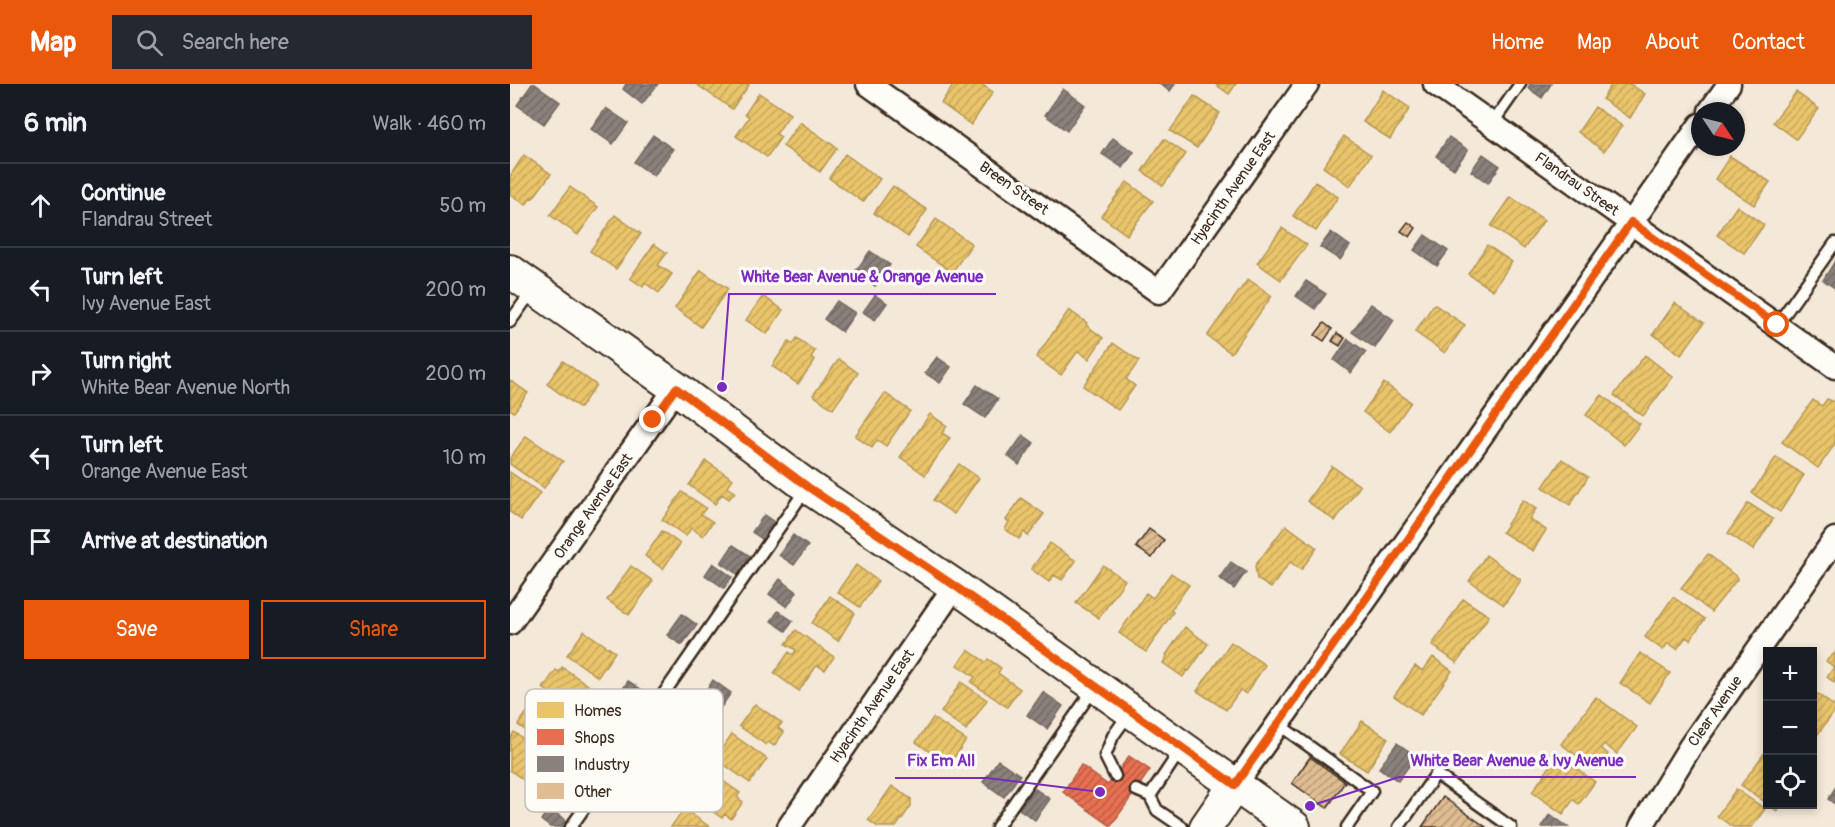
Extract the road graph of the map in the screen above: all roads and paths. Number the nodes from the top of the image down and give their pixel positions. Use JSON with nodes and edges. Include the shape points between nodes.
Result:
{"nodes":[{"id":1,"x":1307,"y":84,"type":"edge"},
{"id":2,"x":1436,"y":84,"type":"edge"},
{"id":3,"x":1520,"y":84,"type":"edge"},
{"id":4,"x":1729,"y":84,"type":"edge"},
{"id":5,"x":876,"y":86,"type":"edge"},
{"id":6,"x":1716,"y":102,"type":"edge"},
{"id":7,"x":1492,"y":124,"type":"junction"},
{"id":8,"x":1691,"y":138,"type":"edge"},
{"id":9,"x":1631,"y":222,"type":"junction"},
{"id":10,"x":1835,"y":243,"type":"edge"},
{"id":11,"x":522,"y":279,"type":"edge"},
{"id":12,"x":1160,"y":292,"type":"joint"},
{"id":13,"x":510,"y":322,"type":"edge"},
{"id":14,"x":1777,"y":325,"type":"junction"},
{"id":15,"x":1835,"y":367,"type":"edge"},
{"id":16,"x":676,"y":388,"type":"junction"},
{"id":17,"x":808,"y":487,"type":"junction"},
{"id":18,"x":1835,"y":538,"type":"edge"},
{"id":19,"x":955,"y":586,"type":"junction"},
{"id":20,"x":510,"y":623,"type":"edge"},
{"id":21,"x":1095,"y":687,"type":"junction"},
{"id":22,"x":667,"y":689,"type":"edge"},
{"id":23,"x":1130,"y":712,"type":"junction"},
{"id":24,"x":1278,"y":724,"type":"junction"},
{"id":25,"x":1182,"y":748,"type":"junction"},
{"id":26,"x":1115,"y":776,"type":"dead end"},
{"id":27,"x":1235,"y":785,"type":"junction"},
{"id":28,"x":1136,"y":790,"type":"dead end"},
{"id":29,"x":1150,"y":796,"type":"junction"},
{"id":30,"x":581,"y":812,"type":"edge"},
{"id":31,"x":571,"y":827,"type":"edge"},
{"id":32,"x":789,"y":827,"type":"edge"},
{"id":33,"x":997,"y":827,"type":"edge"},
{"id":34,"x":1182,"y":827,"type":"edge"},
{"id":35,"x":1206,"y":827,"type":"edge"},
{"id":36,"x":1294,"y":827,"type":"edge"},
{"id":37,"x":1347,"y":827,"type":"edge"},
{"id":38,"x":1399,"y":827,"type":"edge"},
{"id":39,"x":1510,"y":827,"type":"edge"},
{"id":40,"x":1641,"y":827,"type":"edge"}],
"edges":[{"from":1,"to":12,"type":"street","name":"Hyacinth Avenue East"},
{"from":2,"to":7,"type":"street","name":"Flandrau Street"},
{"from":3,"to":7,"type":"lane"},
{"from":4,"to":6,"type":"street"},
{"from":5,"to":12,"type":"street","name":"Breen Street"},
{"from":7,"to":9,"type":"street","name":"Flandrau Street"},
{"from":8,"to":9,"type":"street"},
{"from":9,"to":14,"type":"street","name":"Flandrau Street"},
{"from":9,"to":24,"type":"street"},
{"from":10,"to":14,"type":"lane"},
{"from":11,"to":13,"type":"lane"},
{"from":11,"to":16,"type":"main road"},
{"from":14,"to":15,"type":"street","name":"Flandrau Street"},
{"from":16,"to":17,"type":"main road"},
{"from":16,"to":20,"type":"street","name":"Orange Avenue East"},
{"from":17,"to":19,"type":"main road"},
{"from":17,"to":22,"type":"lane"},
{"from":18,"to":40,"type":"street","name":"Clear Avenue","via":[[1690,747]]},
{"from":19,"to":21,"type":"main road"},
{"from":19,"to":32,"type":"street","name":"Hyacinth Avenue East"},
{"from":21,"to":23,"type":"main road"},
{"from":21,"to":33,"type":"lane"},
{"from":23,"to":25,"type":"main road"},
{"from":23,"to":26,"type":"lane","via":[[1105,756]]},
{"from":24,"to":27,"type":"street"},
{"from":24,"to":37,"type":"lane","via":[[1372,791]]},
{"from":25,"to":27,"type":"main road"},
{"from":25,"to":29,"type":"lane"},
{"from":27,"to":35,"type":"main road"},
{"from":27,"to":36,"type":"main road"},
{"from":28,"to":29,"type":"lane"},
{"from":29,"to":34,"type":"lane","via":[[1157,810]]},
{"from":30,"to":31,"type":"lane"},
{"from":38,"to":39,"type":"lane","via":[[1436,774]]}]}
